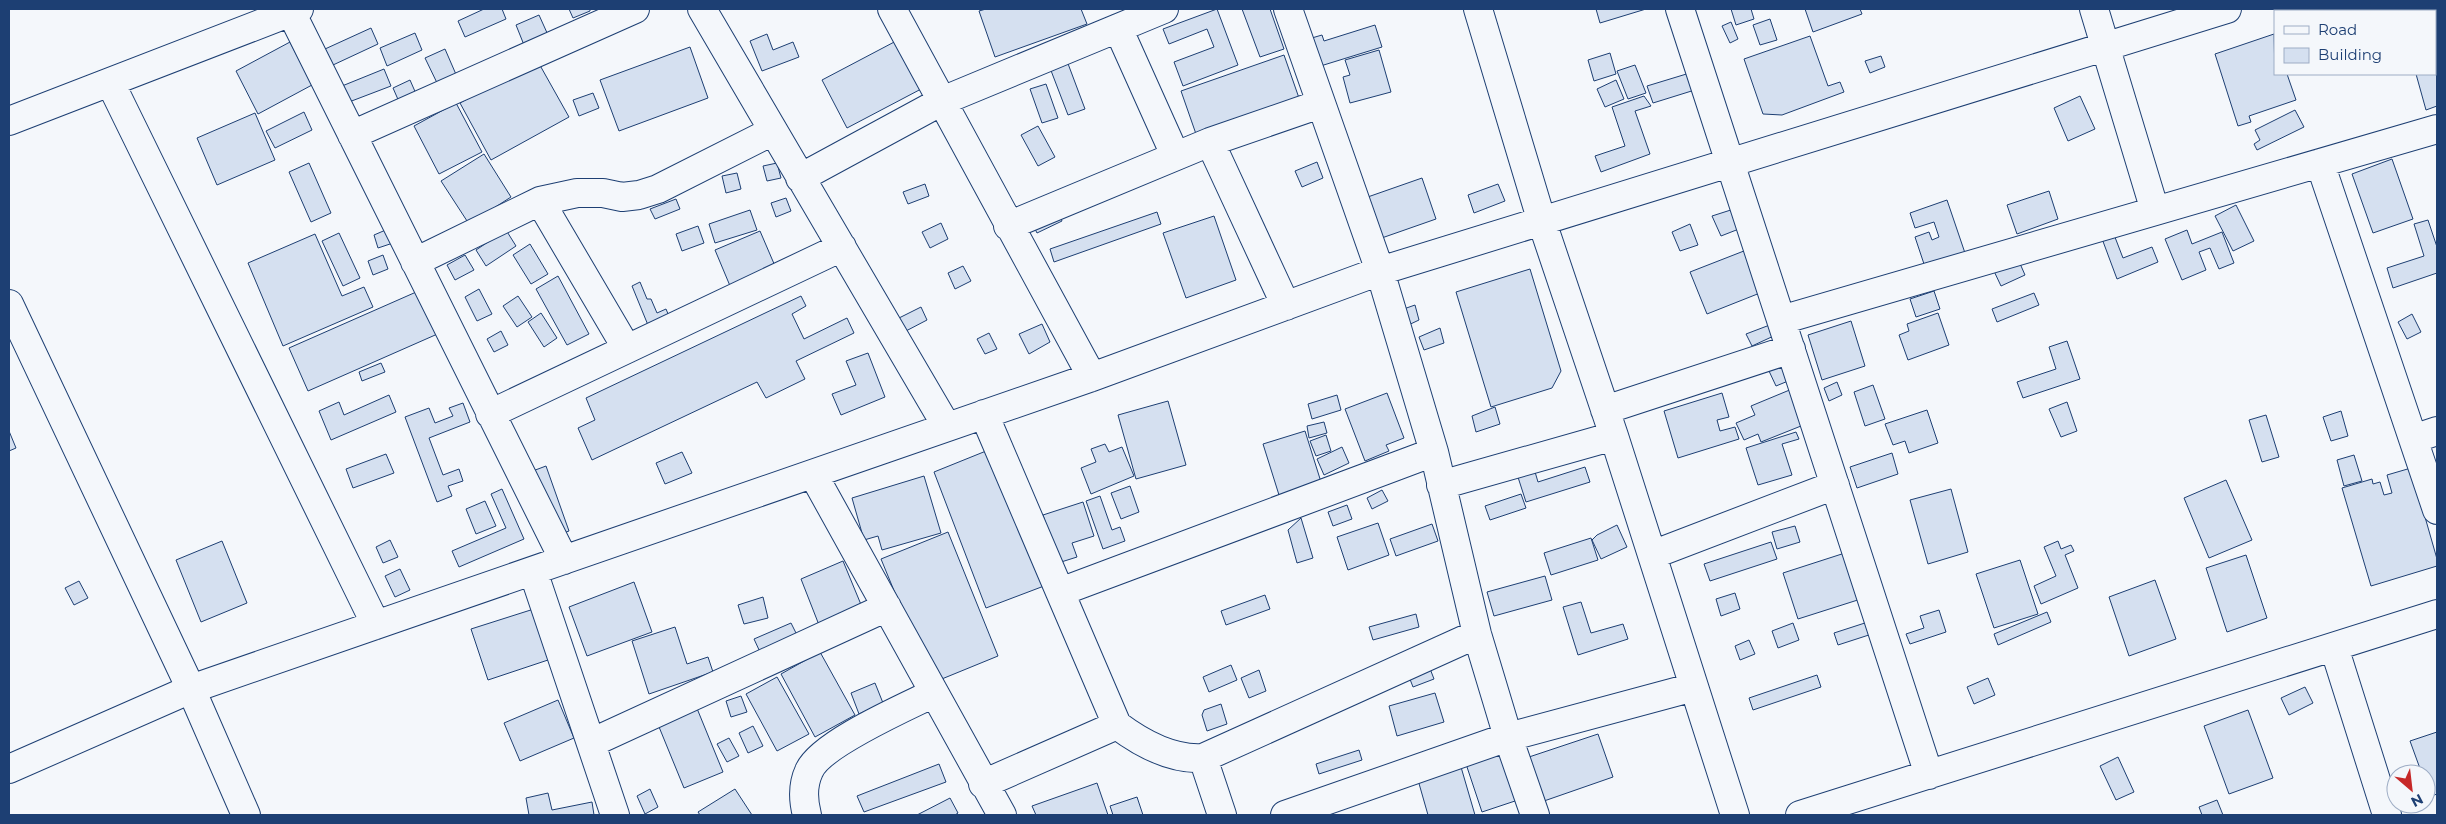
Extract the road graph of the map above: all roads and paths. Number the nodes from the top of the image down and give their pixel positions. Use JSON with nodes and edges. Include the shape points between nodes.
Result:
{"nodes":[{"id":1,"x":636,"y":9,"type":"edge"},
{"id":2,"x":702,"y":9,"type":"edge"},
{"id":3,"x":892,"y":9,"type":"edge"},
{"id":4,"x":1164,"y":9,"type":"edge"},
{"id":5,"x":1288,"y":9,"type":"edge"},
{"id":6,"x":1478,"y":9,"type":"edge"},
{"id":7,"x":1680,"y":9,"type":"edge"},
{"id":8,"x":2094,"y":9,"type":"edge"},
{"id":9,"x":2227,"y":9,"type":"edge"},
{"id":10,"x":295,"y":10,"type":"edge"},
{"id":11,"x":1118,"y":28,"type":"junction"},
{"id":12,"x":2105,"y":47,"type":"junction"},
{"id":13,"x":110,"y":82,"type":"junction"},
{"id":14,"x":942,"y":101,"type":"junction"},
{"id":15,"x":1320,"y":104,"type":"junction"},
{"id":16,"x":9,"y":121,"type":"edge"},
{"id":17,"x":2437,"y":129,"type":"edge"},
{"id":18,"x":774,"y":131,"type":"junction"},
{"id":19,"x":352,"y":135,"type":"junction"},
{"id":20,"x":1210,"y":142,"type":"junction"},
{"id":21,"x":1176,"y":155,"type":"junction"},
{"id":22,"x":1731,"y":163,"type":"junction"},
{"id":23,"x":2320,"y":163,"type":"junction"},
{"id":24,"x":800,"y":178,"type":"junction"},
{"id":25,"x":540,"y":201,"type":"junction"},
{"id":26,"x":2155,"y":211,"type":"junction"},
{"id":27,"x":1542,"y":222,"type":"junction"},
{"id":28,"x":1008,"y":226,"type":"junction"},
{"id":29,"x":842,"y":247,"type":"junction"},
{"id":30,"x":415,"y":262,"type":"junction"},
{"id":31,"x":1380,"y":271,"type":"junction"},
{"id":32,"x":9,"y":304,"type":"edge"},
{"id":33,"x":1286,"y":306,"type":"junction"},
{"id":34,"x":1781,"y":320,"type":"junction"},
{"id":35,"x":627,"y":349,"type":"junction"},
{"id":36,"x":1791,"y":350,"type":"junction"},
{"id":37,"x":1092,"y":377,"type":"junction"},
{"id":38,"x":1605,"y":410,"type":"junction"},
{"id":39,"x":490,"y":414,"type":"junction"},
{"id":40,"x":984,"y":414,"type":"junction"},
{"id":41,"x":947,"y":427,"type":"junction"},
{"id":42,"x":2425,"y":435,"type":"edge"},
{"id":43,"x":1614,"y":436,"type":"junction"},
{"id":44,"x":1434,"y":452,"type":"junction"},
{"id":45,"x":812,"y":474,"type":"junction"},
{"id":46,"x":1441,"y":485,"type":"junction"},
{"id":47,"x":1835,"y":485,"type":"junction"},
{"id":48,"x":2437,"y":510,"type":"edge"},
{"id":49,"x":1652,"y":555,"type":"junction"},
{"id":50,"x":564,"y":560,"type":"junction"},
{"id":51,"x":532,"y":571,"type":"junction"},
{"id":52,"x":1060,"y":592,"type":"junction"},
{"id":53,"x":887,"y":607,"type":"junction"},
{"id":54,"x":2437,"y":614,"type":"edge"},
{"id":55,"x":376,"y":625,"type":"junction"},
{"id":56,"x":1477,"y":634,"type":"junction"},
{"id":57,"x":2334,"y":647,"type":"junction"},
{"id":58,"x":1694,"y":687,"type":"junction"},
{"id":59,"x":191,"y":689,"type":"junction"},
{"id":60,"x":934,"y":693,"type":"junction"},
{"id":61,"x":1117,"y":725,"type":"junction"},
{"id":62,"x":1508,"y":737,"type":"junction"},
{"id":63,"x":591,"y":743,"type":"junction"},
{"id":64,"x":1203,"y":758,"type":"junction"},
{"id":65,"x":9,"y":769,"type":"edge"},
{"id":66,"x":1929,"y":775,"type":"junction"},
{"id":67,"x":983,"y":784,"type":"junction"},
{"id":68,"x":246,"y":815,"type":"edge"},
{"id":69,"x":615,"y":815,"type":"edge"},
{"id":70,"x":807,"y":815,"type":"edge"},
{"id":71,"x":1002,"y":815,"type":"edge"},
{"id":72,"x":1222,"y":815,"type":"edge"},
{"id":73,"x":1285,"y":815,"type":"edge"},
{"id":74,"x":1535,"y":815,"type":"edge"},
{"id":75,"x":1735,"y":815,"type":"edge"},
{"id":76,"x":1800,"y":815,"type":"edge"},
{"id":77,"x":2387,"y":815,"type":"edge"}],
"edges":[{"from":1,"to":19,"type":"street"},
{"from":2,"to":18,"type":"street"},
{"from":3,"to":14,"type":"street"},
{"from":4,"to":11,"type":"street"},
{"from":5,"to":15,"type":"street"},
{"from":6,"to":27,"type":"street"},
{"from":7,"to":22,"type":"street"},
{"from":8,"to":12,"type":"street"},
{"from":9,"to":12,"type":"street"},
{"from":10,"to":13,"type":"street"},
{"from":10,"to":19,"type":"street"},
{"from":11,"to":14,"type":"street"},
{"from":11,"to":21,"type":"street"},
{"from":12,"to":22,"type":"street"},
{"from":12,"to":26,"type":"street"},
{"from":13,"to":16,"type":"street"},
{"from":13,"to":55,"type":"street"},
{"from":14,"to":24,"type":"street"},
{"from":14,"to":28,"type":"street"},
{"from":15,"to":20,"type":"street"},
{"from":15,"to":31,"type":"street"},
{"from":17,"to":23,"type":"street"},
{"from":18,"to":24,"type":"street"},
{"from":18,"to":25,"type":"street","via":[[658,189],[639,195],[622,197],[577,193]]},
{"from":19,"to":30,"type":"street"},
{"from":20,"to":21,"type":"street"},
{"from":20,"to":33,"type":"street"},
{"from":21,"to":28,"type":"street"},
{"from":22,"to":27,"type":"street"},
{"from":22,"to":34,"type":"street"},
{"from":23,"to":26,"type":"street"},
{"from":23,"to":42,"type":"street"},
{"from":24,"to":29,"type":"street"},
{"from":25,"to":30,"type":"street"},
{"from":25,"to":35,"type":"street"},
{"from":26,"to":34,"type":"street"},
{"from":27,"to":31,"type":"street"},
{"from":27,"to":38,"type":"street"},
{"from":28,"to":37,"type":"street"},
{"from":29,"to":35,"type":"street"},
{"from":29,"to":41,"type":"street"},
{"from":30,"to":39,"type":"street"},
{"from":31,"to":33,"type":"street"},
{"from":31,"to":44,"type":"street"},
{"from":32,"to":59,"type":"street"},
{"from":33,"to":37,"type":"street"},
{"from":34,"to":36,"type":"street"},
{"from":35,"to":39,"type":"street"},
{"from":36,"to":38,"type":"street"},
{"from":36,"to":47,"type":"street"},
{"from":37,"to":40,"type":"street"},
{"from":38,"to":43,"type":"street"},
{"from":39,"to":50,"type":"street"},
{"from":40,"to":41,"type":"street"},
{"from":40,"to":52,"type":"street"},
{"from":41,"to":45,"type":"street"},
{"from":42,"to":48,"type":"street"},
{"from":43,"to":46,"type":"street"},
{"from":43,"to":49,"type":"street"},
{"from":44,"to":46,"type":"street"},
{"from":44,"to":52,"type":"street"},
{"from":45,"to":50,"type":"street"},
{"from":45,"to":53,"type":"street"},
{"from":46,"to":56,"type":"street"},
{"from":47,"to":49,"type":"street"},
{"from":47,"to":66,"type":"street"},
{"from":49,"to":58,"type":"street"},
{"from":50,"to":51,"type":"street"},
{"from":51,"to":55,"type":"street"},
{"from":51,"to":63,"type":"street"},
{"from":52,"to":61,"type":"street"},
{"from":53,"to":60,"type":"street"},
{"from":53,"to":63,"type":"street"},
{"from":54,"to":57,"type":"street"},
{"from":55,"to":59,"type":"street"},
{"from":56,"to":62,"type":"street"},
{"from":56,"to":64,"type":"street"},
{"from":57,"to":66,"type":"street"},
{"from":57,"to":77,"type":"street"},
{"from":58,"to":62,"type":"street"},
{"from":58,"to":75,"type":"street"},
{"from":59,"to":65,"type":"street"},
{"from":59,"to":68,"type":"street"},
{"from":60,"to":67,"type":"street"},
{"from":60,"to":70,"type":"street","via":[[827,749],[809,769],[804,802]]},
{"from":61,"to":64,"type":"street","via":[[1137,740],[1160,750],[1188,759]]},
{"from":61,"to":67,"type":"street"},
{"from":62,"to":73,"type":"street"},
{"from":62,"to":74,"type":"street"},
{"from":63,"to":69,"type":"street"},
{"from":64,"to":72,"type":"street"},
{"from":66,"to":76,"type":"street"},
{"from":67,"to":71,"type":"street"}]}
